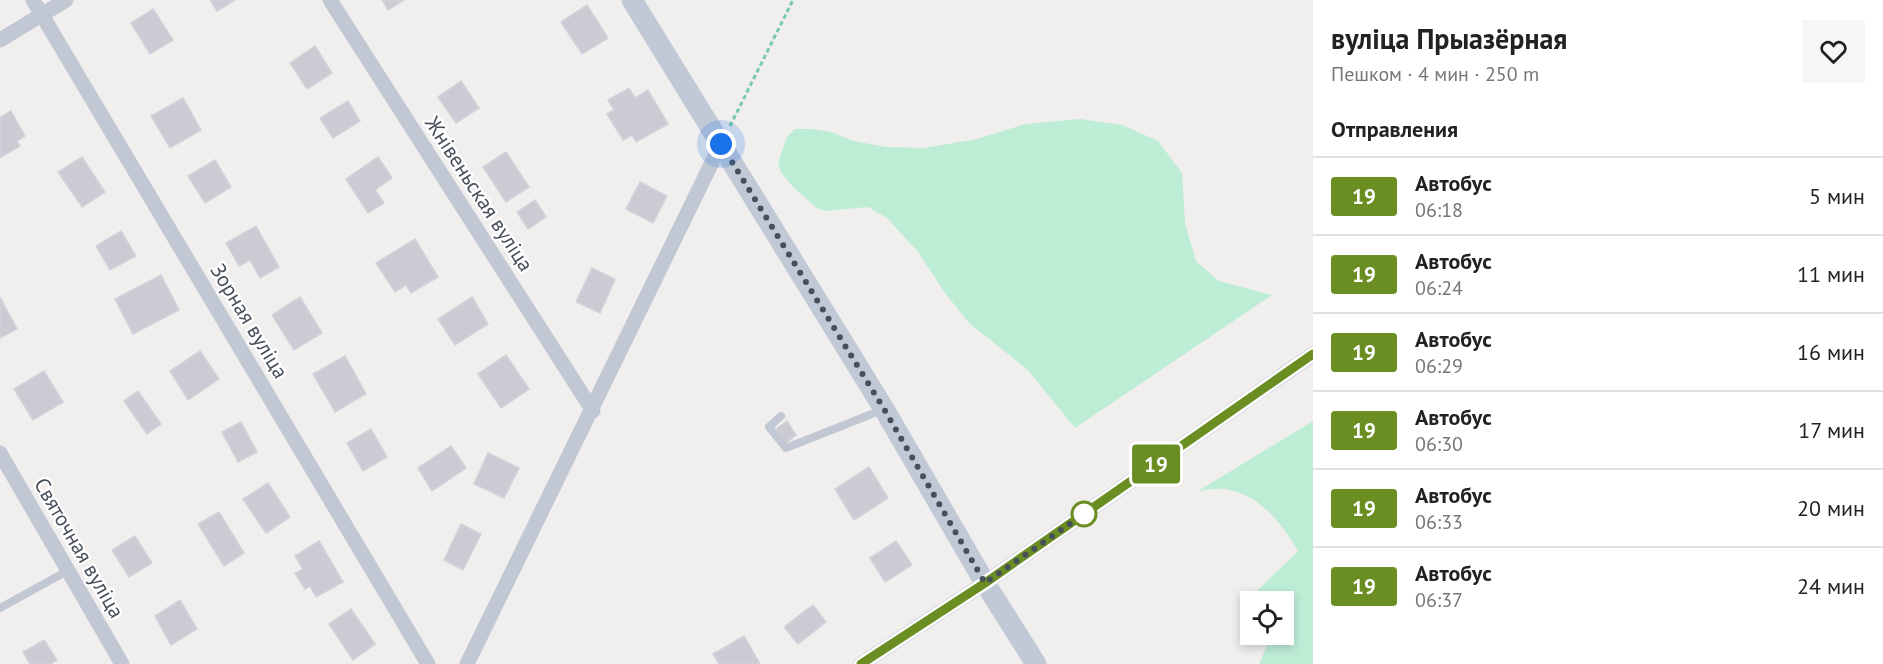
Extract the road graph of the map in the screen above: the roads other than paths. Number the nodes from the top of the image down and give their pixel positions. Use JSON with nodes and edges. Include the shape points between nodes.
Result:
{"nodes":[{"id":1,"x":33,"y":0,"type":"edge"},
{"id":2,"x":66,"y":0,"type":"edge"},
{"id":3,"x":330,"y":0,"type":"edge"},
{"id":4,"x":632,"y":0,"type":"edge"},
{"id":5,"x":42,"y":15,"type":"junction"},
{"id":6,"x":0,"y":40,"type":"edge"},
{"id":7,"x":721,"y":144,"type":"junction"},
{"id":8,"x":1313,"y":354,"type":"edge"},
{"id":9,"x":884,"y":409,"type":"junction"},
{"id":10,"x":592,"y":411,"type":"junction"},
{"id":11,"x":781,"y":416,"type":"dead end"},
{"id":12,"x":0,"y":453,"type":"edge"},
{"id":13,"x":69,"y":570,"type":"junction"},
{"id":14,"x":985,"y":583,"type":"junction"},
{"id":15,"x":0,"y":608,"type":"edge"},
{"id":16,"x":122,"y":664,"type":"edge"},
{"id":17,"x":429,"y":664,"type":"edge"},
{"id":18,"x":467,"y":664,"type":"edge"},
{"id":19,"x":861,"y":664,"type":"edge"},
{"id":20,"x":1036,"y":664,"type":"edge"}],
"edges":[{"from":1,"to":5,"type":"street","name":"Зорная вуліца"},
{"from":2,"to":5,"type":"street"},
{"from":3,"to":10,"type":"street","name":"Жнівеньская вуліца"},
{"from":4,"to":7,"type":"street"},
{"from":5,"to":6,"type":"street"},
{"from":5,"to":17,"type":"street","name":"Зорная вуліца"},
{"from":7,"to":9,"type":"street"},
{"from":7,"to":10,"type":"street"},
{"from":8,"to":14,"type":"street"},
{"from":9,"to":11,"type":"lane","via":[[786,448],[769,427]]},
{"from":9,"to":14,"type":"street"},
{"from":10,"to":18,"type":"street"},
{"from":12,"to":13,"type":"street","name":"Святочная вуліца"},
{"from":13,"to":15,"type":"lane"},
{"from":13,"to":16,"type":"street","name":"Святочная вуліца"},
{"from":14,"to":19,"type":"street"},
{"from":14,"to":20,"type":"street"}]}
